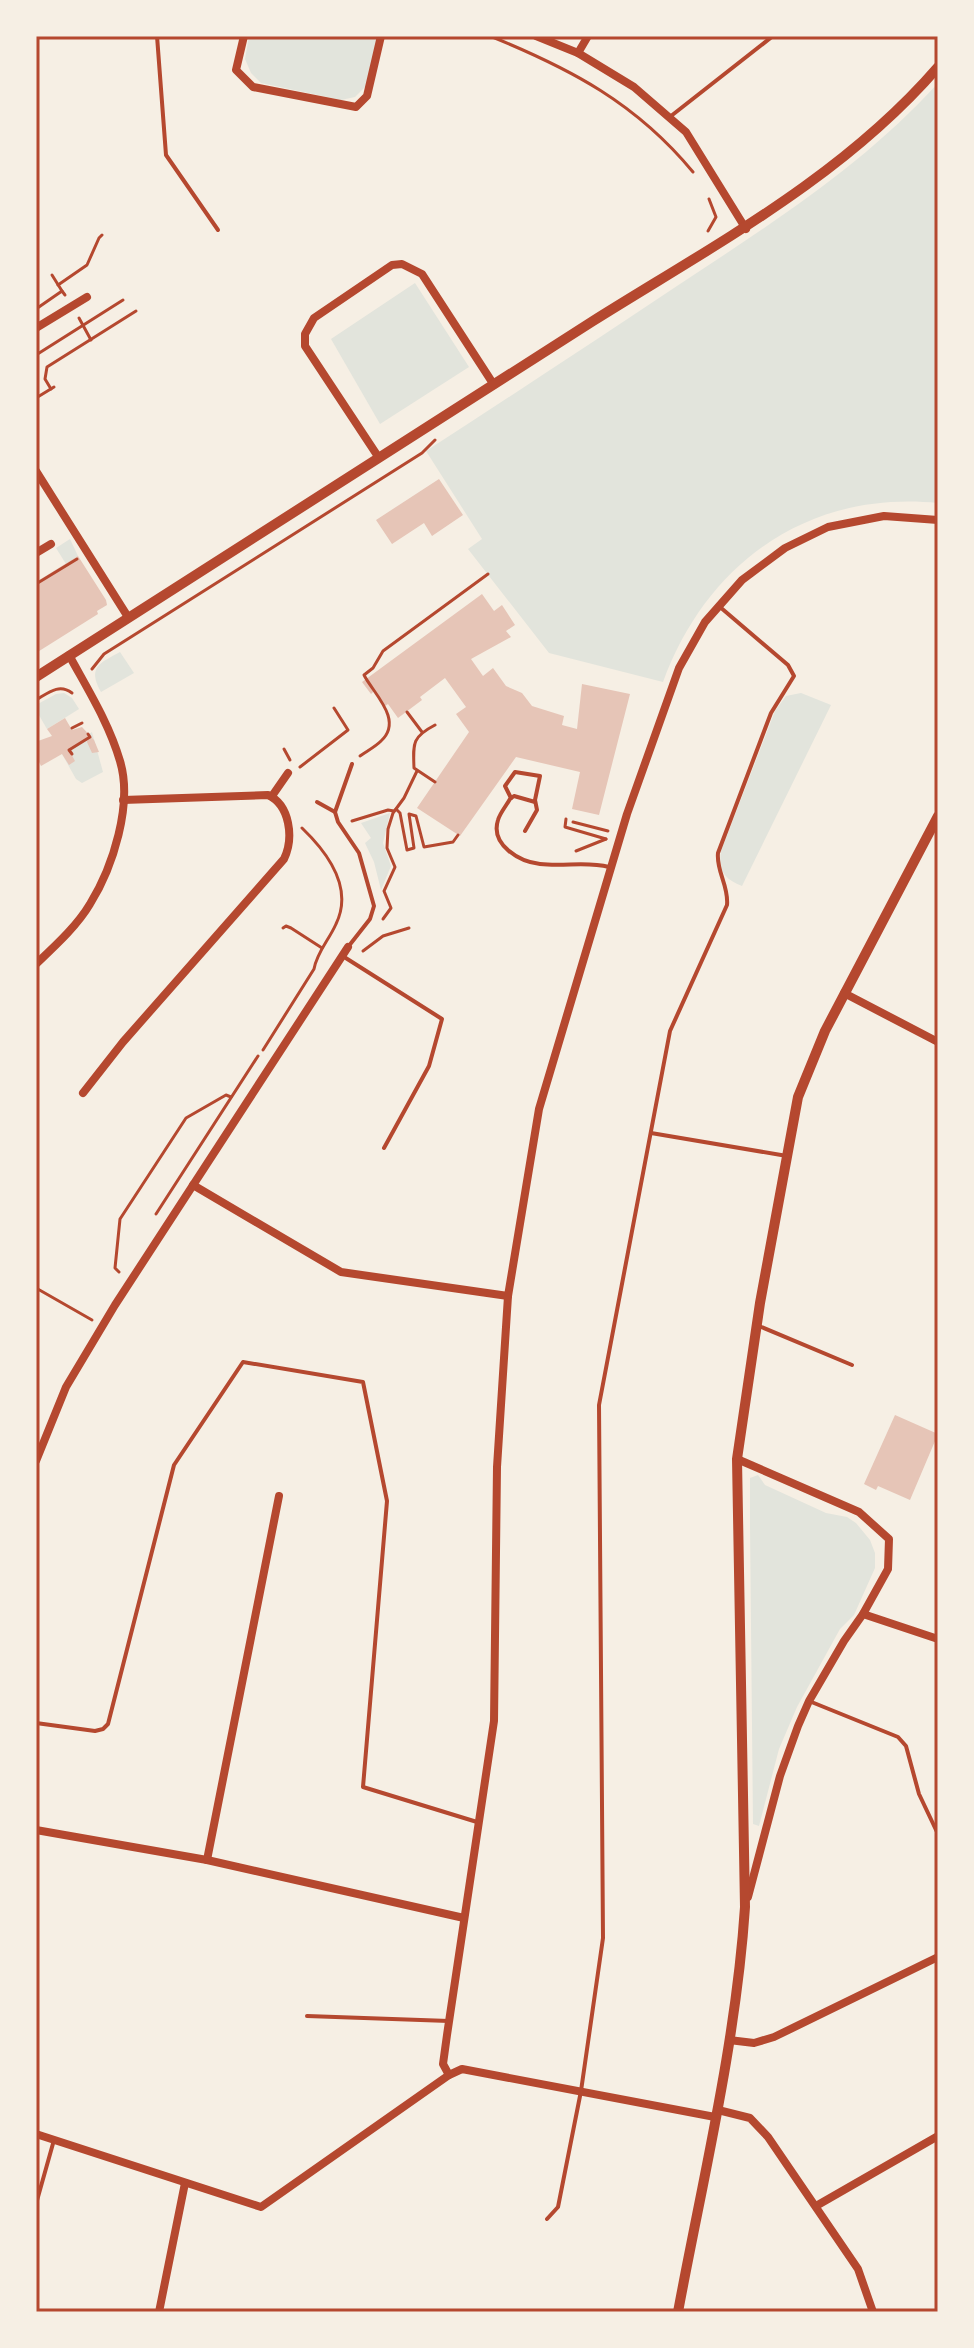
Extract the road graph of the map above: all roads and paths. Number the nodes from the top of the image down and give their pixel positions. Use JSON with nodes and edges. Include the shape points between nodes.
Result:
{"nodes":[{"id":1,"x":157,"y":36,"type":"edge"},
{"id":2,"x":244,"y":36,"type":"edge"},
{"id":3,"x":381,"y":36,"type":"edge"},
{"id":4,"x":490,"y":36,"type":"edge"},
{"id":5,"x":536,"y":36,"type":"edge"},
{"id":6,"x":588,"y":36,"type":"edge"},
{"id":7,"x":773,"y":36,"type":"edge"},
{"id":8,"x":578,"y":53,"type":"junction"},
{"id":9,"x":938,"y":67,"type":"edge"},
{"id":10,"x":669,"y":117,"type":"junction"},
{"id":11,"x":694,"y":174,"type":"dead end"},
{"id":12,"x":704,"y":190,"type":"dead end"},
{"id":13,"x":746,"y":229,"type":"junction"},
{"id":14,"x":218,"y":230,"type":"dead end"},
{"id":15,"x":706,"y":233,"type":"dead end"},
{"id":16,"x":102,"y":235,"type":"dead end"},
{"id":17,"x":52,"y":275,"type":"dead end"},
{"id":18,"x":58,"y":285,"type":"junction"},
{"id":19,"x":62,"y":291,"type":"dead end"},
{"id":20,"x":87,"y":297,"type":"dead end"},
{"id":21,"x":123,"y":300,"type":"dead end"},
{"id":22,"x":136,"y":311,"type":"dead end"},
{"id":23,"x":83,"y":325,"type":"junction"},
{"id":24,"x":36,"y":328,"type":"edge"},
{"id":25,"x":91,"y":340,"type":"junction"},
{"id":26,"x":36,"y":355,"type":"edge"},
{"id":27,"x":494,"y":385,"type":"junction"},
{"id":28,"x":36,"y":398,"type":"edge"},
{"id":29,"x":428,"y":428,"type":"junction"},
{"id":30,"x":379,"y":458,"type":"junction"},
{"id":31,"x":36,"y":471,"type":"edge"},
{"id":32,"x":938,"y":520,"type":"edge"},
{"id":33,"x":51,"y":544,"type":"dead end"},
{"id":34,"x":36,"y":553,"type":"edge"},
{"id":35,"x":87,"y":553,"type":"junction"},
{"id":36,"x":488,"y":574,"type":"dead end"},
{"id":37,"x":36,"y":584,"type":"edge"},
{"id":38,"x":718,"y":605,"type":"junction"},
{"id":39,"x":128,"y":617,"type":"junction"},
{"id":40,"x":69,"y":655,"type":"junction"},
{"id":41,"x":36,"y":677,"type":"edge"},
{"id":42,"x":89,"y":691,"type":"junction"},
{"id":43,"x":36,"y":700,"type":"edge"},
{"id":44,"x":334,"y":708,"type":"dead end"},
{"id":45,"x":407,"y":712,"type":"dead end"},
{"id":46,"x":82,"y":723,"type":"dead end"},
{"id":47,"x":435,"y":725,"type":"dead end"},
{"id":48,"x":72,"y":728,"type":"dead end"},
{"id":49,"x":422,"y":732,"type":"junction"},
{"id":50,"x":88,"y":734,"type":"dead end"},
{"id":51,"x":72,"y":754,"type":"dead end"},
{"id":52,"x":352,"y":764,"type":"joint"},
{"id":53,"x":417,"y":771,"type":"junction"},
{"id":54,"x":291,"y":772,"type":"joint"},
{"id":55,"x":435,"y":782,"type":"dead end"},
{"id":56,"x":272,"y":796,"type":"junction"},
{"id":57,"x":511,"y":798,"type":"junction"},
{"id":58,"x":123,"y":800,"type":"junction"},
{"id":59,"x":317,"y":802,"type":"dead end"},
{"id":60,"x":535,"y":802,"type":"junction"},
{"id":61,"x":395,"y":810,"type":"junction"},
{"id":62,"x":335,"y":812,"type":"junction"},
{"id":63,"x":287,"y":816,"type":"junction"},
{"id":64,"x":938,"y":816,"type":"edge"},
{"id":65,"x":566,"y":819,"type":"dead end"},
{"id":66,"x":353,"y":821,"type":"dead end"},
{"id":67,"x":573,"y":822,"type":"dead end"},
{"id":68,"x":525,"y":831,"type":"dead end"},
{"id":69,"x":458,"y":835,"type":"dead end"},
{"id":70,"x":606,"y":839,"type":"junction"},
{"id":71,"x":570,"y":852,"type":"dead end"},
{"id":72,"x":611,"y":867,"type":"junction"},
{"id":73,"x":283,"y":928,"type":"dead end"},
{"id":74,"x":409,"y":928,"type":"dead end"},
{"id":75,"x":359,"y":935,"type":"junction"},
{"id":76,"x":348,"y":947,"type":"joint"},
{"id":77,"x":322,"y":948,"type":"junction"},
{"id":78,"x":341,"y":955,"type":"junction"},
{"id":79,"x":354,"y":963,"type":"junction"},
{"id":80,"x":36,"y":964,"type":"edge"},
{"id":81,"x":844,"y":993,"type":"junction"},
{"id":82,"x":938,"y":1042,"type":"edge"},
{"id":83,"x":83,"y":1093,"type":"dead end"},
{"id":84,"x":231,"y":1097,"type":"junction"},
{"id":85,"x":651,"y":1133,"type":"junction"},
{"id":86,"x":384,"y":1148,"type":"dead end"},
{"id":87,"x":787,"y":1156,"type":"junction"},
{"id":88,"x":193,"y":1185,"type":"junction"},
{"id":89,"x":150,"y":1222,"type":"dead end"},
{"id":90,"x":114,"y":1280,"type":"dead end"},
{"id":91,"x":36,"y":1288,"type":"edge"},
{"id":92,"x":508,"y":1296,"type":"junction"},
{"id":93,"x":95,"y":1311,"type":"dead end"},
{"id":94,"x":90,"y":1319,"type":"junction"},
{"id":95,"x":757,"y":1325,"type":"junction"},
{"id":96,"x":102,"y":1326,"type":"junction"},
{"id":97,"x":852,"y":1365,"type":"dead end"},
{"id":98,"x":737,"y":1459,"type":"junction"},
{"id":99,"x":36,"y":1461,"type":"edge"},
{"id":100,"x":279,"y":1496,"type":"dead end"},
{"id":101,"x":863,"y":1614,"type":"junction"},
{"id":102,"x":938,"y":1639,"type":"edge"},
{"id":103,"x":809,"y":1701,"type":"junction"},
{"id":104,"x":36,"y":1723,"type":"edge"},
{"id":105,"x":477,"y":1822,"type":"junction"},
{"id":106,"x":36,"y":1830,"type":"edge"},
{"id":107,"x":937,"y":1832,"type":"edge"},
{"id":108,"x":207,"y":1860,"type":"junction"},
{"id":109,"x":745,"y":1907,"type":"junction"},
{"id":110,"x":464,"y":1918,"type":"junction"},
{"id":111,"x":938,"y":1957,"type":"edge"},
{"id":112,"x":307,"y":2016,"type":"dead end"},
{"id":113,"x":449,"y":2021,"type":"junction"},
{"id":114,"x":729,"y":2040,"type":"junction"},
{"id":115,"x":449,"y":2075,"type":"junction"},
{"id":116,"x":581,"y":2091,"type":"junction"},
{"id":117,"x":716,"y":2114,"type":"junction"},
{"id":118,"x":36,"y":2134,"type":"edge"},
{"id":119,"x":938,"y":2136,"type":"edge"},
{"id":120,"x":54,"y":2140,"type":"junction"},
{"id":121,"x":185,"y":2183,"type":"junction"},
{"id":122,"x":36,"y":2204,"type":"edge"},
{"id":123,"x":816,"y":2206,"type":"junction"},
{"id":124,"x":547,"y":2219,"type":"dead end"},
{"id":125,"x":159,"y":2312,"type":"edge"},
{"id":126,"x":678,"y":2312,"type":"edge"},
{"id":127,"x":873,"y":2312,"type":"edge"}],
"edges":[{"from":1,"to":14,"type":"lane","via":[[166,155]]},
{"from":2,"to":3,"type":"street","via":[[236,70],[253,87],[356,107],[367,96]]},
{"from":4,"to":11,"type":"path","via":[[562,67],[615,99],[660,135]]},
{"from":5,"to":8,"type":"street"},
{"from":6,"to":8,"type":"street"},
{"from":7,"to":10,"type":"lane"},
{"from":8,"to":10,"type":"street","via":[[634,87]]},
{"from":9,"to":13,"type":"street","via":[[829,169]]},
{"from":10,"to":13,"type":"street","via":[[686,132]]},
{"from":12,"to":15,"type":"path","via":[[716,214]]},
{"from":13,"to":27,"type":"street"},
{"from":16,"to":18,"type":"path","via":[[87,265]]},
{"from":17,"to":18,"type":"path"},
{"from":18,"to":19,"type":"path"},
{"from":20,"to":24,"type":"street"},
{"from":21,"to":23,"type":"path"},
{"from":22,"to":25,"type":"path"},
{"from":23,"to":25,"type":"path"},
{"from":23,"to":26,"type":"path"},
{"from":25,"to":28,"type":"path","via":[[47,367],[45,377],[52,388]]},
{"from":27,"to":29,"type":"street"},
{"from":27,"to":30,"type":"street","via":[[422,274],[392,265],[314,318],[305,334],[305,346]]},
{"from":29,"to":30,"type":"street"},
{"from":29,"to":42,"type":"path","via":[[436,441],[422,453],[104,654],[93,667],[95,687]]},
{"from":30,"to":39,"type":"street"},
{"from":31,"to":35,"type":"street"},
{"from":32,"to":38,"type":"street","via":[[878,517],[828,527],[781,551]]},
{"from":33,"to":34,"type":"street"},
{"from":35,"to":37,"type":"path"},
{"from":35,"to":39,"type":"street"},
{"from":36,"to":52,"type":"path","via":[[383,651],[364,675],[386,708],[389,729]]},
{"from":38,"to":72,"type":"street","via":[[675,676]]},
{"from":38,"to":85,"type":"lane","via":[[794,676],[771,713],[718,853],[727,905],[670,1031]]},
{"from":39,"to":40,"type":"street"},
{"from":40,"to":41,"type":"street"},
{"from":40,"to":42,"type":"street"},
{"from":42,"to":43,"type":"path","via":[[77,698],[56,688]]},
{"from":42,"to":58,"type":"street","via":[[121,765]]},
{"from":44,"to":54,"type":"path","via":[[348,731]]},
{"from":45,"to":49,"type":"path"},
{"from":46,"to":48,"type":"path"},
{"from":47,"to":49,"type":"path"},
{"from":49,"to":53,"type":"path","via":[[413,746]]},
{"from":50,"to":51,"type":"path","via":[[69,750]]},
{"from":52,"to":62,"type":"lane"},
{"from":53,"to":55,"type":"path"},
{"from":53,"to":61,"type":"path"},
{"from":54,"to":56,"type":"street"},
{"from":56,"to":58,"type":"street"},
{"from":56,"to":63,"type":"street"},
{"from":57,"to":60,"type":"lane"},
{"from":57,"to":60,"type":"lane","via":[[505,785],[519,771],[540,776]]},
{"from":57,"to":72,"type":"lane","via":[[496,825],[501,843],[511,853],[542,864]]},
{"from":58,"to":80,"type":"street","via":[[114,854],[89,905]]},
{"from":59,"to":62,"type":"lane"},
{"from":60,"to":68,"type":"lane","via":[[536,814]]},
{"from":61,"to":66,"type":"path"},
{"from":61,"to":69,"type":"path","via":[[407,850],[414,848],[409,814],[416,816],[424,847],[453,842]]},
{"from":61,"to":75,"type":"path","via":[[386,843],[395,869],[384,891],[391,908],[372,934]]},
{"from":62,"to":75,"type":"lane","via":[[359,853],[371,888],[374,910]]},
{"from":63,"to":77,"type":"path","via":[[320,846],[338,877],[340,914]]},
{"from":63,"to":83,"type":"street","via":[[284,859]]},
{"from":64,"to":81,"type":"street"},
{"from":65,"to":70,"type":"path","via":[[565,827]]},
{"from":67,"to":70,"type":"path","via":[[609,829]]},
{"from":70,"to":71,"type":"path"},
{"from":72,"to":92,"type":"street","via":[[539,1109]]},
{"from":73,"to":77,"type":"path"},
{"from":74,"to":79,"type":"path","via":[[373,942]]},
{"from":75,"to":76,"type":"lane"},
{"from":76,"to":78,"type":"street"},
{"from":77,"to":84,"type":"path","via":[[314,969]]},
{"from":78,"to":79,"type":"lane"},
{"from":78,"to":88,"type":"street"},
{"from":79,"to":86,"type":"lane","via":[[442,1019],[429,1066]]},
{"from":81,"to":82,"type":"street"},
{"from":81,"to":87,"type":"street","via":[[798,1097]]},
{"from":84,"to":89,"type":"path"},
{"from":84,"to":90,"type":"path","via":[[186,1118],[132,1199],[119,1221],[119,1272]]},
{"from":85,"to":87,"type":"lane"},
{"from":85,"to":116,"type":"lane","via":[[599,1405],[603,1938]]},
{"from":87,"to":95,"type":"street"},
{"from":88,"to":92,"type":"street","via":[[341,1272]]},
{"from":88,"to":96,"type":"street"},
{"from":91,"to":94,"type":"path"},
{"from":92,"to":105,"type":"street","via":[[497,1467],[494,1721]]},
{"from":93,"to":94,"type":"path"},
{"from":94,"to":96,"type":"path"},
{"from":95,"to":97,"type":"lane"},
{"from":95,"to":98,"type":"street"},
{"from":96,"to":99,"type":"street","via":[[66,1387]]},
{"from":98,"to":101,"type":"street","via":[[859,1512],[889,1539],[888,1569]]},
{"from":98,"to":109,"type":"street"},
{"from":100,"to":108,"type":"street"},
{"from":101,"to":102,"type":"street"},
{"from":101,"to":103,"type":"street"},
{"from":103,"to":107,"type":"lane","via":[[898,1737]]},
{"from":103,"to":109,"type":"street","via":[[780,1776]]},
{"from":104,"to":105,"type":"lane","via":[[95,1731],[108,1724],[174,1465],[243,1362],[363,1382],[387,1501],[363,1787]]},
{"from":105,"to":110,"type":"street"},
{"from":106,"to":108,"type":"street"},
{"from":108,"to":110,"type":"street"},
{"from":109,"to":114,"type":"street"},
{"from":110,"to":113,"type":"street"},
{"from":111,"to":114,"type":"street","via":[[774,2037],[754,2043]]},
{"from":112,"to":113,"type":"lane"},
{"from":113,"to":115,"type":"street","via":[[443,2062]]},
{"from":114,"to":117,"type":"street"},
{"from":115,"to":116,"type":"street","via":[[464,2069]]},
{"from":115,"to":121,"type":"street","via":[[264,2206]]},
{"from":116,"to":117,"type":"street"},
{"from":116,"to":124,"type":"lane","via":[[558,2207]]},
{"from":117,"to":123,"type":"street","via":[[750,2118]]},
{"from":117,"to":126,"type":"street"},
{"from":118,"to":120,"type":"street"},
{"from":119,"to":123,"type":"street"},
{"from":120,"to":121,"type":"street"},
{"from":120,"to":122,"type":"lane"},
{"from":121,"to":125,"type":"street"},
{"from":123,"to":127,"type":"street","via":[[858,2269]]}]}
